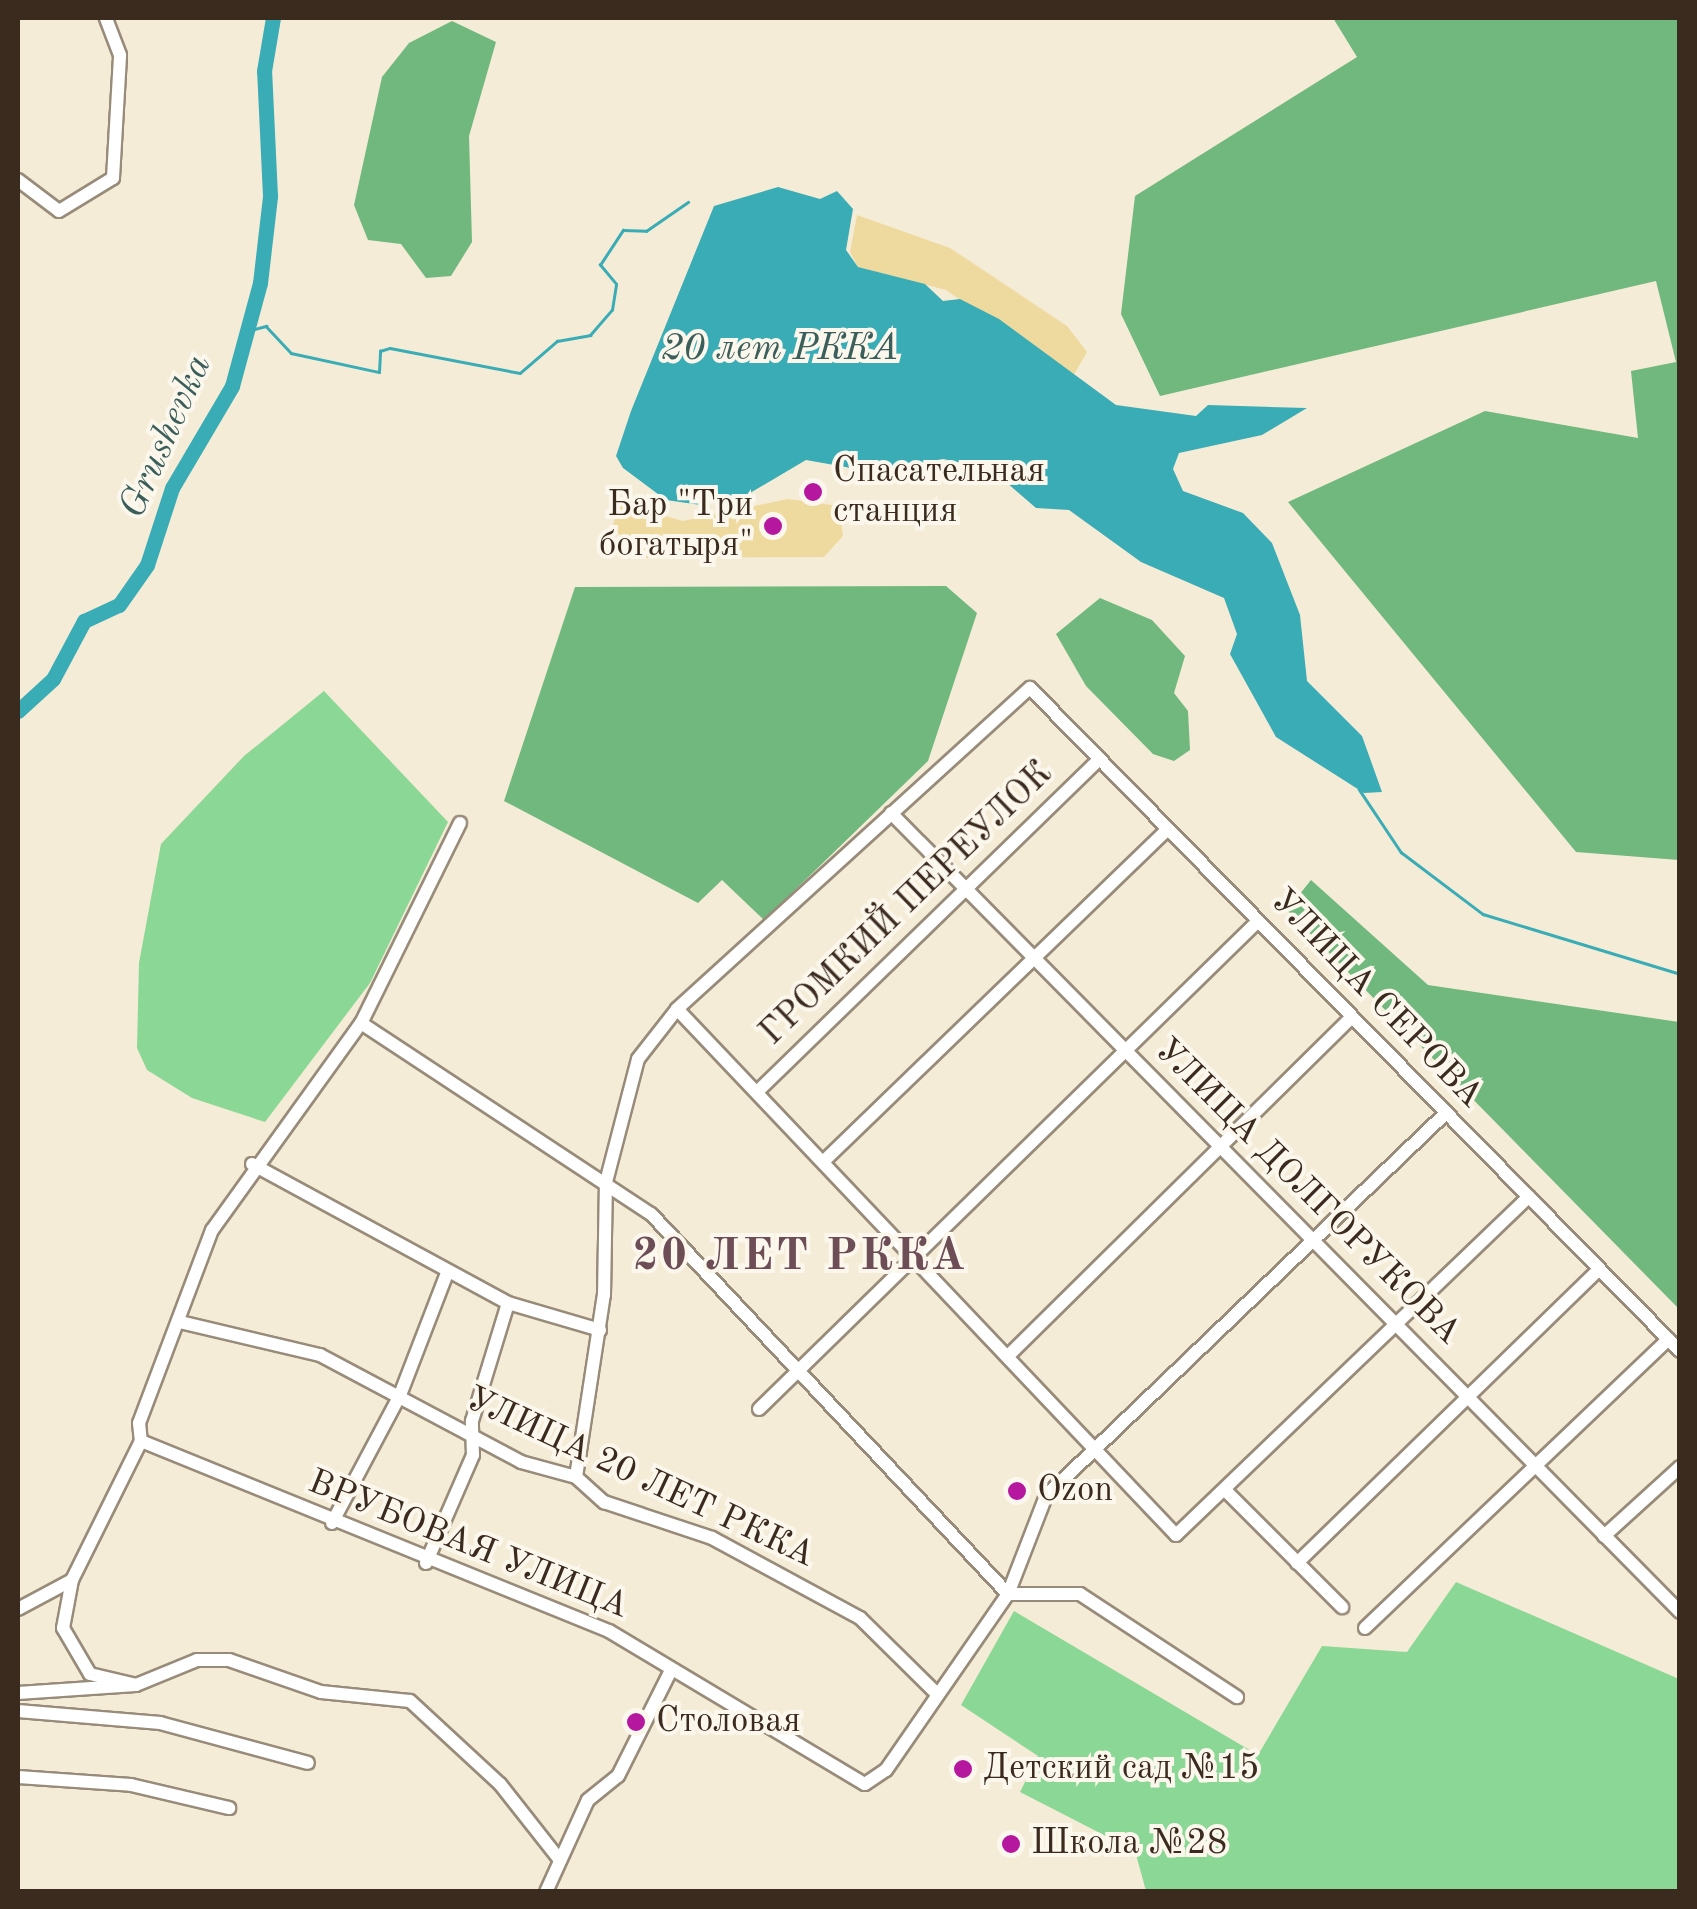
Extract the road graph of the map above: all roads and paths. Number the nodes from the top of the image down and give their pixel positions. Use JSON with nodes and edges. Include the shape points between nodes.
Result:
{"nodes":[{"id":1,"x":106,"y":18,"type":"edge"},
{"id":2,"x":18,"y":180,"type":"edge"},
{"id":3,"x":1099,"y":759,"type":"junction"},
{"id":4,"x":892,"y":813,"type":"junction"},
{"id":5,"x":460,"y":823,"type":"dead end"},
{"id":6,"x":1168,"y":829,"type":"junction"},
{"id":7,"x":965,"y":888,"type":"junction"},
{"id":8,"x":1258,"y":920,"type":"junction"},
{"id":9,"x":1034,"y":958,"type":"junction"},
{"id":10,"x":677,"y":1009,"type":"junction"},
{"id":11,"x":1352,"y":1016,"type":"junction"},
{"id":12,"x":361,"y":1022,"type":"junction"},
{"id":13,"x":1126,"y":1051,"type":"junction"},
{"id":14,"x":757,"y":1092,"type":"junction"},
{"id":15,"x":1446,"y":1113,"type":"junction"},
{"id":16,"x":1220,"y":1146,"type":"junction"},
{"id":17,"x":824,"y":1161,"type":"junction"},
{"id":18,"x":252,"y":1164,"type":"junction"},
{"id":19,"x":606,"y":1182,"type":"junction"},
{"id":20,"x":1528,"y":1197,"type":"junction"},
{"id":21,"x":1313,"y":1240,"type":"junction"},
{"id":22,"x":917,"y":1258,"type":"junction"},
{"id":23,"x":1599,"y":1269,"type":"junction"},
{"id":24,"x":447,"y":1273,"type":"junction"},
{"id":25,"x":508,"y":1303,"type":"junction"},
{"id":26,"x":180,"y":1322,"type":"junction"},
{"id":27,"x":1394,"y":1324,"type":"junction"},
{"id":28,"x":600,"y":1330,"type":"junction"},
{"id":29,"x":1668,"y":1340,"type":"junction"},
{"id":30,"x":1680,"y":1351,"type":"edge"},
{"id":31,"x":1008,"y":1356,"type":"junction"},
{"id":32,"x":794,"y":1374,"type":"junction"},
{"id":33,"x":400,"y":1395,"type":"junction"},
{"id":34,"x":1466,"y":1396,"type":"junction"},
{"id":35,"x":759,"y":1409,"type":"dead end"},
{"id":36,"x":473,"y":1437,"type":"junction"},
{"id":37,"x":141,"y":1441,"type":"junction"},
{"id":38,"x":1094,"y":1450,"type":"junction"},
{"id":39,"x":1535,"y":1465,"type":"junction"},
{"id":40,"x":1680,"y":1466,"type":"edge"},
{"id":41,"x":576,"y":1477,"type":"junction"},
{"id":42,"x":1227,"y":1492,"type":"junction"},
{"id":43,"x":332,"y":1523,"type":"junction"},
{"id":44,"x":1604,"y":1536,"type":"junction"},
{"id":45,"x":426,"y":1563,"type":"junction"},
{"id":46,"x":1297,"y":1563,"type":"junction"},
{"id":47,"x":72,"y":1580,"type":"junction"},
{"id":48,"x":1008,"y":1594,"type":"junction"},
{"id":49,"x":1342,"y":1607,"type":"dead end"},
{"id":50,"x":1678,"y":1608,"type":"edge"},
{"id":51,"x":18,"y":1609,"type":"edge"},
{"id":52,"x":1364,"y":1628,"type":"dead end"},
{"id":53,"x":671,"y":1670,"type":"junction"},
{"id":54,"x":136,"y":1686,"type":"junction"},
{"id":55,"x":18,"y":1693,"type":"edge"},
{"id":56,"x":936,"y":1693,"type":"junction"},
{"id":57,"x":1237,"y":1698,"type":"dead end"},
{"id":58,"x":18,"y":1711,"type":"edge"},
{"id":59,"x":308,"y":1764,"type":"dead end"},
{"id":60,"x":18,"y":1778,"type":"edge"},
{"id":61,"x":230,"y":1808,"type":"dead end"},
{"id":62,"x":558,"y":1859,"type":"junction"},
{"id":63,"x":546,"y":1892,"type":"edge"}],
"edges":[{"from":1,"to":2,"type":"street","via":[[120,54],[114,178],[59,212]]},
{"from":3,"to":4,"type":"street","name":"УЛИЦА СЕРОВА","via":[[1030,688]]},
{"from":3,"to":6,"type":"street","name":"УЛИЦА СЕРОВА"},
{"from":3,"to":7,"type":"street","name":"ГРОМКИЙ ПЕРЕУЛОК"},
{"from":4,"to":7,"type":"street","name":"УЛИЦА ДОЛГОРУКОВА"},
{"from":4,"to":10,"type":"street"},
{"from":5,"to":12,"type":"street"},
{"from":6,"to":8,"type":"street","name":"УЛИЦА СЕРОВА"},
{"from":6,"to":9,"type":"street"},
{"from":7,"to":9,"type":"street","name":"УЛИЦА ДОЛГОРУКОВА"},
{"from":7,"to":14,"type":"street","name":"ГРОМКИЙ ПЕРЕУЛОК"},
{"from":8,"to":11,"type":"street","name":"УЛИЦА СЕРОВА"},
{"from":8,"to":13,"type":"street"},
{"from":9,"to":13,"type":"street","name":"УЛИЦА ДОЛГОРУКОВА"},
{"from":9,"to":17,"type":"street"},
{"from":10,"to":14,"type":"street"},
{"from":10,"to":19,"type":"street","via":[[638,1059]]},
{"from":11,"to":15,"type":"street","name":"УЛИЦА СЕРОВА"},
{"from":11,"to":16,"type":"street"},
{"from":12,"to":18,"type":"street"},
{"from":12,"to":19,"type":"street"},
{"from":13,"to":16,"type":"street","name":"УЛИЦА ДОЛГОРУКОВА"},
{"from":13,"to":22,"type":"street"},
{"from":14,"to":17,"type":"street"},
{"from":15,"to":20,"type":"street","name":"УЛИЦА СЕРОВА"},
{"from":15,"to":21,"type":"street"},
{"from":16,"to":21,"type":"street","name":"УЛИЦА ДОЛГОРУКОВА"},
{"from":16,"to":31,"type":"street"},
{"from":17,"to":22,"type":"street"},
{"from":18,"to":24,"type":"street"},
{"from":18,"to":26,"type":"street","via":[[212,1230]]},
{"from":19,"to":28,"type":"street"},
{"from":19,"to":32,"type":"street","via":[[651,1214]]},
{"from":20,"to":23,"type":"street","name":"УЛИЦА СЕРОВА"},
{"from":20,"to":27,"type":"street"},
{"from":21,"to":27,"type":"street","name":"УЛИЦА ДОЛГОРУКОВА"},
{"from":21,"to":38,"type":"street"},
{"from":22,"to":31,"type":"street"},
{"from":22,"to":32,"type":"street"},
{"from":23,"to":29,"type":"street","name":"УЛИЦА СЕРОВА"},
{"from":23,"to":34,"type":"street"},
{"from":24,"to":25,"type":"street"},
{"from":24,"to":33,"type":"street"},
{"from":25,"to":28,"type":"street"},
{"from":25,"to":36,"type":"street"},
{"from":26,"to":33,"type":"street","name":"УЛИЦА 20 ЛЕТ РККА","via":[[320,1354]]},
{"from":26,"to":37,"type":"street","via":[[139,1423]]},
{"from":27,"to":34,"type":"street","name":"УЛИЦА ДОЛГОРУКОВА"},
{"from":27,"to":42,"type":"street"},
{"from":28,"to":41,"type":"street"},
{"from":29,"to":30,"type":"street","name":"УЛИЦА СЕРОВА"},
{"from":29,"to":39,"type":"street"},
{"from":31,"to":38,"type":"street"},
{"from":32,"to":35,"type":"street"},
{"from":32,"to":48,"type":"street"},
{"from":33,"to":36,"type":"street","name":"УЛИЦА 20 ЛЕТ РККА"},
{"from":33,"to":43,"type":"street"},
{"from":34,"to":39,"type":"street","name":"УЛИЦА ДОЛГОРУКОВА"},
{"from":34,"to":46,"type":"street"},
{"from":36,"to":41,"type":"street","name":"УЛИЦА 20 ЛЕТ РККА"},
{"from":36,"to":45,"type":"street"},
{"from":37,"to":43,"type":"street","name":"ВРУБОВАЯ УЛИЦА"},
{"from":37,"to":47,"type":"street"},
{"from":38,"to":42,"type":"street","via":[[1176,1535]]},
{"from":38,"to":48,"type":"street","via":[[1032,1514]]},
{"from":39,"to":44,"type":"street","name":"УЛИЦА ДОЛГОРУКОВА"},
{"from":39,"to":52,"type":"street"},
{"from":40,"to":44,"type":"street"},
{"from":41,"to":56,"type":"street","name":"УЛИЦА 20 ЛЕТ РККА","via":[[604,1502],[712,1538],[860,1618]]},
{"from":42,"to":46,"type":"street"},
{"from":43,"to":45,"type":"street","name":"ВРУБОВАЯ УЛИЦА"},
{"from":44,"to":50,"type":"street","name":"УЛИЦА ДОЛГОРУКОВА"},
{"from":45,"to":53,"type":"street","name":"ВРУБОВАЯ УЛИЦА","via":[[610,1631]]},
{"from":46,"to":49,"type":"street"},
{"from":47,"to":51,"type":"street"},
{"from":47,"to":54,"type":"street","via":[[63,1628],[90,1674]]},
{"from":48,"to":56,"type":"street"},
{"from":48,"to":57,"type":"street","via":[[1080,1594]]},
{"from":53,"to":56,"type":"street","name":"ВРУБОВАЯ УЛИЦА","via":[[865,1784],[886,1770]]},
{"from":53,"to":62,"type":"street","via":[[618,1776],[588,1800]]},
{"from":54,"to":55,"type":"street"},
{"from":54,"to":62,"type":"street","via":[[197,1660],[228,1660],[321,1692],[410,1701],[500,1784]]},
{"from":58,"to":59,"type":"street","via":[[160,1723]]},
{"from":60,"to":61,"type":"street","via":[[130,1785]]},
{"from":62,"to":63,"type":"street"}]}
